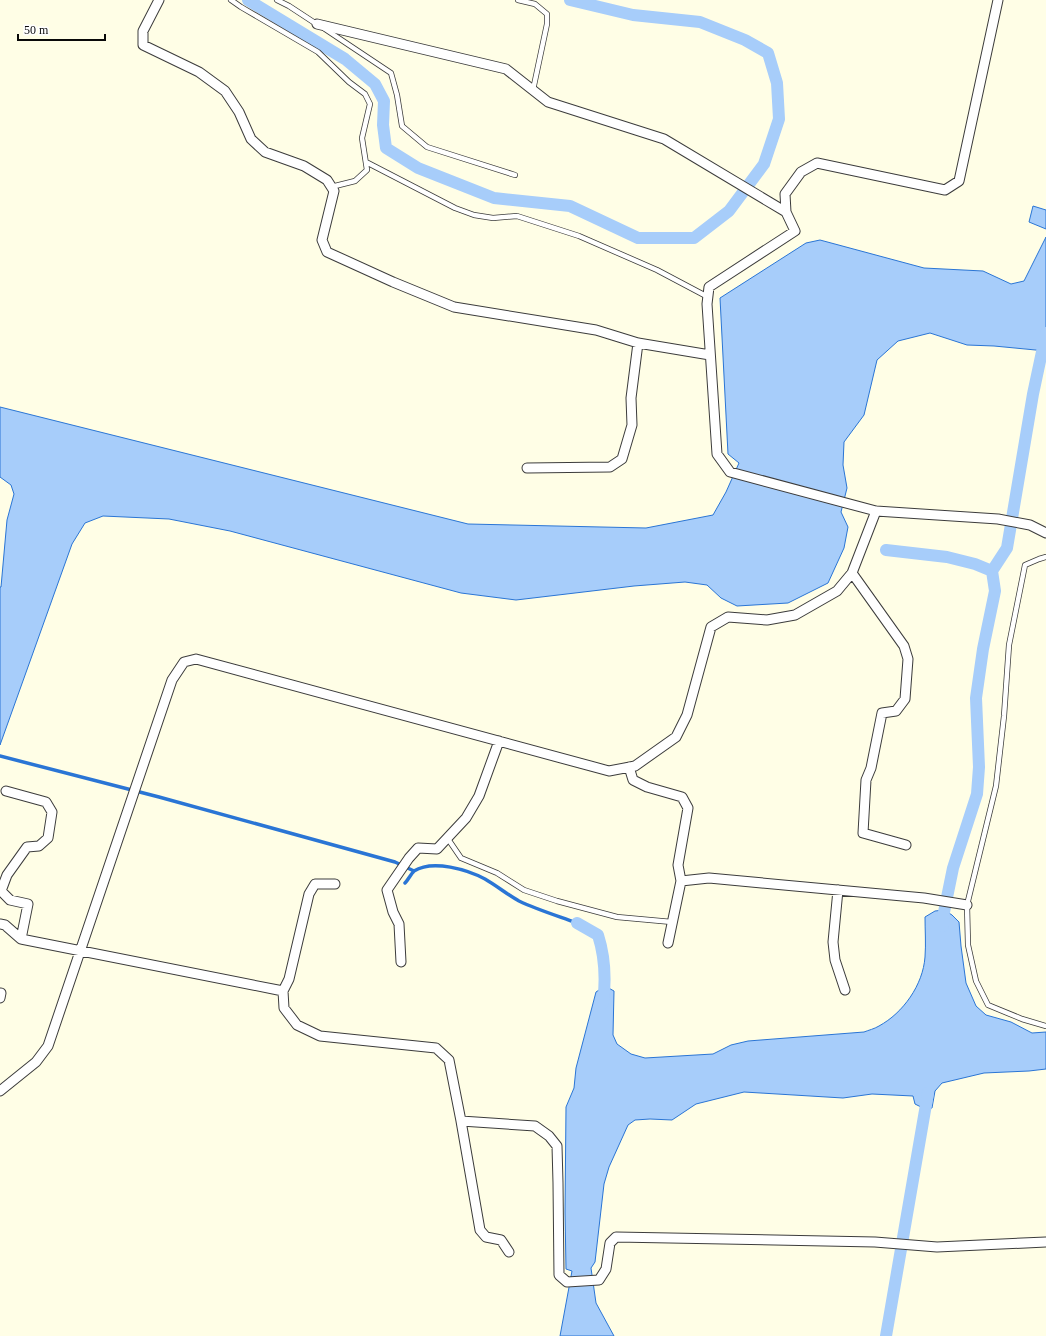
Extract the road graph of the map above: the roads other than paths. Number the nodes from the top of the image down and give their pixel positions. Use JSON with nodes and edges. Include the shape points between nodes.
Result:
{"nodes":[{"id":1,"x":159,"y":0,"type":"edge"},
{"id":2,"x":231,"y":0,"type":"edge"},
{"id":3,"x":277,"y":0,"type":"edge"},
{"id":4,"x":518,"y":0,"type":"edge"},
{"id":5,"x":998,"y":0,"type":"edge"},
{"id":6,"x":317,"y":24,"type":"junction"},
{"id":7,"x":533,"y":90,"type":"junction"},
{"id":8,"x":366,"y":162,"type":"junction"},
{"id":9,"x":515,"y":175,"type":"dead end"},
{"id":10,"x":331,"y":187,"type":"junction"},
{"id":11,"x":786,"y":212,"type":"junction"},
{"id":12,"x":708,"y":297,"type":"junction"},
{"id":13,"x":638,"y":344,"type":"junction"},
{"id":14,"x":710,"y":355,"type":"junction"},
{"id":15,"x":526,"y":468,"type":"dead end"},
{"id":16,"x":876,"y":511,"type":"junction"},
{"id":17,"x":1046,"y":533,"type":"edge"},
{"id":18,"x":1046,"y":558,"type":"edge"},
{"id":19,"x":852,"y":573,"type":"junction"},
{"id":20,"x":499,"y":741,"type":"junction"},
{"id":21,"x":630,"y":767,"type":"junction"},
{"id":22,"x":6,"y":791,"type":"dead end"},
{"id":23,"x":448,"y":839,"type":"junction"},
{"id":24,"x":906,"y":845,"type":"dead end"},
{"id":25,"x":681,"y":881,"type":"junction"},
{"id":26,"x":335,"y":884,"type":"dead end"},
{"id":27,"x":838,"y":890,"type":"junction"},
{"id":28,"x":967,"y":905,"type":"junction"},
{"id":29,"x":672,"y":922,"type":"junction"},
{"id":30,"x":0,"y":924,"type":"edge"},
{"id":31,"x":21,"y":939,"type":"junction"},
{"id":32,"x":668,"y":943,"type":"dead end"},
{"id":33,"x":80,"y":951,"type":"junction"},
{"id":34,"x":401,"y":962,"type":"dead end"},
{"id":35,"x":844,"y":990,"type":"dead end"},
{"id":36,"x":283,"y":991,"type":"junction"},
{"id":37,"x":0,"y":993,"type":"edge"},
{"id":38,"x":0,"y":998,"type":"edge"},
{"id":39,"x":1046,"y":1026,"type":"edge"},
{"id":40,"x":0,"y":1080,"type":"edge"},
{"id":41,"x":10,"y":1083,"type":"junction"},
{"id":42,"x":0,"y":1091,"type":"edge"},
{"id":43,"x":460,"y":1121,"type":"junction"},
{"id":44,"x":1046,"y":1242,"type":"edge"},
{"id":45,"x":509,"y":1252,"type":"dead end"}],
"edges":[{"from":1,"to":10,"type":"street","via":[[143,30],[143,45],[200,72],[226,91],[251,138],[265,152],[304,166],[327,180]]},
{"from":2,"to":8,"type":"lane","via":[[318,52],[365,94],[370,104],[362,138]]},
{"from":3,"to":6,"type":"lane"},
{"from":4,"to":7,"type":"lane","via":[[535,4],[547,14]]},
{"from":5,"to":11,"type":"street","via":[[959,181],[945,190],[817,163],[801,172],[785,194]]},
{"from":6,"to":7,"type":"street","via":[[506,69]]},
{"from":6,"to":9,"type":"lane","via":[[391,73],[402,126],[426,147]]},
{"from":7,"to":11,"type":"street","via":[[548,102],[664,138]]},
{"from":8,"to":10,"type":"lane","via":[[367,170],[355,181]]},
{"from":8,"to":12,"type":"lane","via":[[455,208],[493,218],[517,216],[579,236],[656,270]]},
{"from":10,"to":13,"type":"street","via":[[334,191],[322,240],[327,252],[454,307],[596,330]]},
{"from":11,"to":12,"type":"street","via":[[795,231],[709,287]]},
{"from":12,"to":14,"type":"street"},
{"from":13,"to":14,"type":"street"},
{"from":13,"to":15,"type":"street","via":[[631,398],[632,426],[622,459],[610,467]]},
{"from":14,"to":16,"type":"street","via":[[717,454],[730,472]]},
{"from":16,"to":17,"type":"street","via":[[998,519],[1030,525]]},
{"from":16,"to":19,"type":"street"},
{"from":18,"to":28,"type":"lane","via":[[1025,565],[1009,645],[996,786]]},
{"from":19,"to":21,"type":"street","via":[[837,591],[795,615],[767,620],[728,617],[711,627],[687,716],[676,737]]},
{"from":19,"to":24,"type":"street","via":[[904,646],[908,659],[905,699],[896,711],[882,713],[871,768],[866,780],[863,833]]},
{"from":20,"to":21,"type":"street","via":[[609,771]]},
{"from":20,"to":23,"type":"street","via":[[479,796],[466,818]]},
{"from":20,"to":33,"type":"street","via":[[196,659],[184,662],[172,680]]},
{"from":21,"to":25,"type":"street","via":[[633,780],[647,787],[682,797],[688,808],[678,865]]},
{"from":22,"to":31,"type":"street","via":[[46,802],[52,812],[48,838],[39,846],[27,847],[1,891],[10,900],[28,904]]},
{"from":23,"to":29,"type":"lane","via":[[461,858],[497,872],[524,890],[618,917]]},
{"from":23,"to":34,"type":"street","via":[[437,849],[418,848],[387,890],[399,924]]},
{"from":25,"to":27,"type":"street","via":[[709,878]]},
{"from":25,"to":29,"type":"street"},
{"from":26,"to":36,"type":"street","via":[[315,884],[309,894],[289,979]]},
{"from":27,"to":28,"type":"street"},
{"from":27,"to":35,"type":"street","via":[[833,942],[835,960]]},
{"from":28,"to":39,"type":"lane","via":[[968,945],[974,974],[988,1005]]},
{"from":29,"to":32,"type":"street"},
{"from":30,"to":31,"type":"street","via":[[5,925]]},
{"from":31,"to":33,"type":"street"},
{"from":33,"to":36,"type":"street"},
{"from":33,"to":41,"type":"street","via":[[48,1046],[36,1062]]},
{"from":36,"to":43,"type":"street","via":[[284,1008],[297,1025],[320,1036],[436,1048],[448,1060]]},
{"from":37,"to":38,"type":"street"},
{"from":40,"to":41,"type":"street"},
{"from":41,"to":42,"type":"street"},
{"from":43,"to":44,"type":"street","via":[[535,1126],[549,1136],[557,1146],[559,1275],[567,1282],[599,1280],[606,1269],[610,1243],[616,1237],[877,1242],[937,1247]]},
{"from":43,"to":45,"type":"street","via":[[480,1230],[486,1237],[501,1240]]}]}
